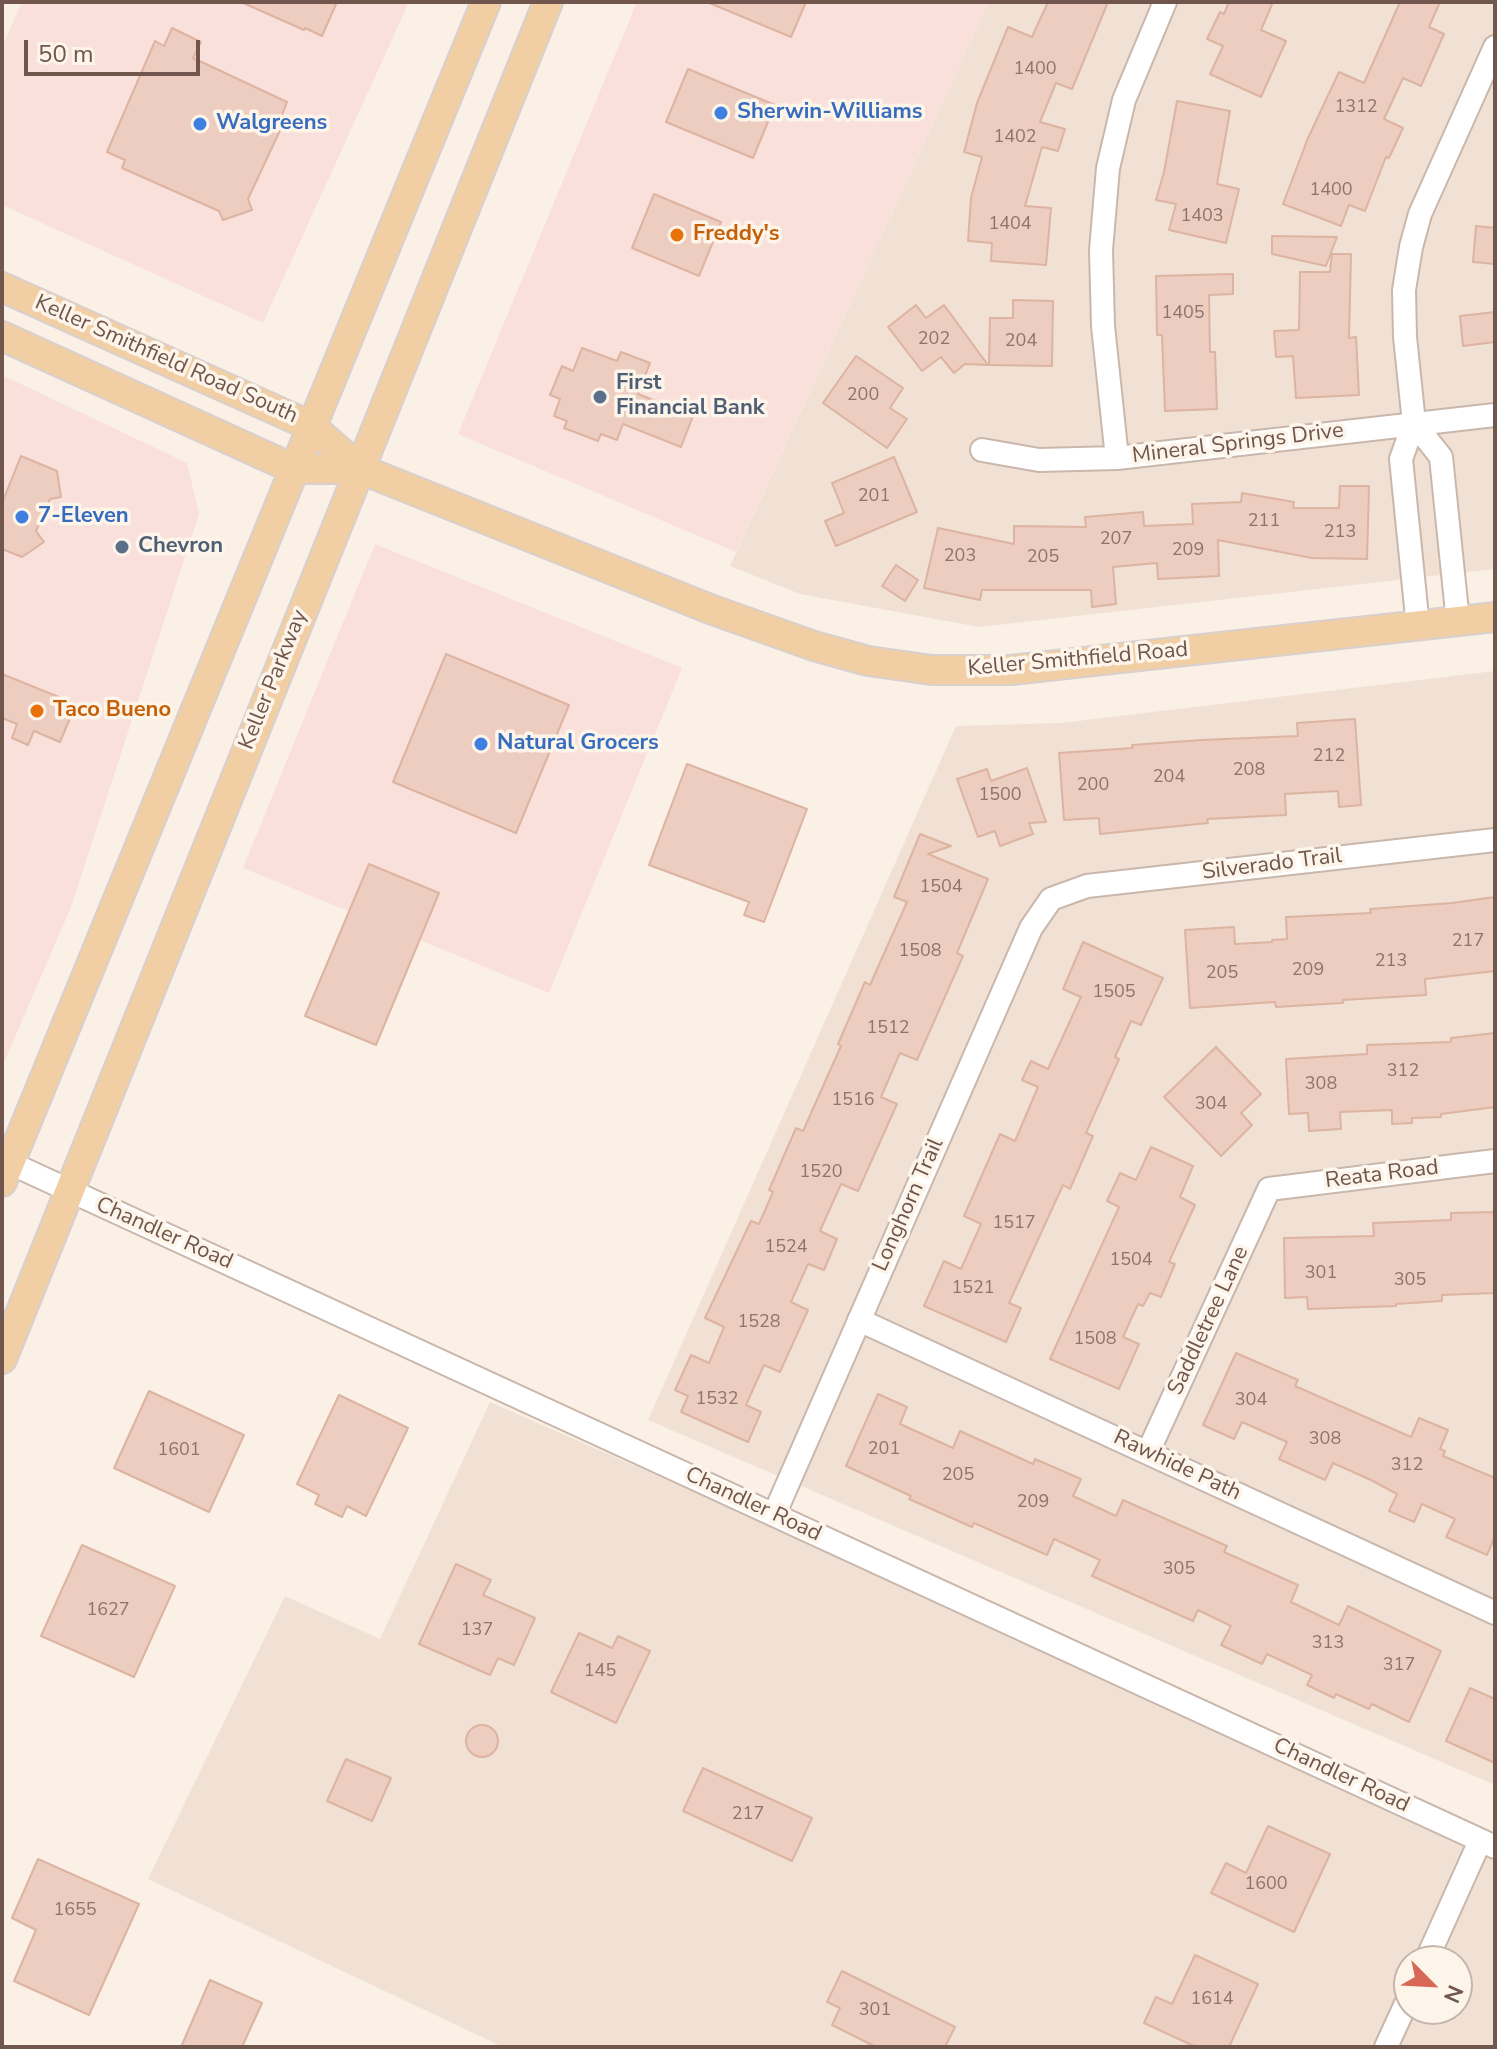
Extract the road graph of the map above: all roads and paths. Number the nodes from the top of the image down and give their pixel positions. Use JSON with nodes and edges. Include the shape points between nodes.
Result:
{"nodes":[{"id":1,"x":486,"y":2,"type":"edge"},
{"id":2,"x":548,"y":2,"type":"edge"},
{"id":3,"x":1165,"y":2,"type":"edge"},
{"id":4,"x":1495,"y":47,"type":"edge"},
{"id":5,"x":2,"y":287,"type":"edge"},
{"id":6,"x":2,"y":336,"type":"edge"},
{"id":7,"x":1495,"y":415,"type":"edge"},
{"id":8,"x":1414,"y":423,"type":"junction"},
{"id":9,"x":311,"y":426,"type":"junction"},
{"id":10,"x":982,"y":450,"type":"dead end"},
{"id":11,"x":1117,"y":458,"type":"junction"},
{"id":12,"x":294,"y":469,"type":"junction"},
{"id":13,"x":360,"y":469,"type":"junction"},
{"id":14,"x":1495,"y":617,"type":"edge"},
{"id":15,"x":1458,"y":622,"type":"junction"},
{"id":16,"x":1418,"y":627,"type":"junction"},
{"id":17,"x":1495,"y":840,"type":"edge"},
{"id":18,"x":1051,"y":899,"type":"joint"},
{"id":19,"x":1495,"y":1161,"type":"edge"},
{"id":20,"x":6,"y":1173,"type":"edge"},
{"id":21,"x":1269,"y":1189,"type":"joint"},
{"id":22,"x":71,"y":1191,"type":"junction"},
{"id":23,"x":859,"y":1320,"type":"junction"},
{"id":24,"x":2,"y":1359,"type":"edge"},
{"id":25,"x":1148,"y":1452,"type":"junction"},
{"id":26,"x":774,"y":1515,"type":"junction"},
{"id":27,"x":1495,"y":1613,"type":"edge"},
{"id":28,"x":1488,"y":1844,"type":"edge"},
{"id":29,"x":1434,"y":1945,"type":"edge"},
{"id":30,"x":1396,"y":2025,"type":"edge"},
{"id":31,"x":1386,"y":2047,"type":"edge"}],
"edges":[{"from":1,"to":9,"type":"main road"},
{"from":2,"to":13,"type":"main road","name":"Keller Parkway"},
{"from":3,"to":11,"type":"street","via":[[1124,100],[1108,168],[1101,250],[1103,326]]},
{"from":4,"to":8,"type":"street","via":[[1420,214],[1411,247],[1404,290]]},
{"from":5,"to":9,"type":"main road","name":"Keller Smithfield Road South"},
{"from":6,"to":12,"type":"main road","name":"Keller Smithfield Road South"},
{"from":7,"to":8,"type":"street","name":"Mineral Springs Drive"},
{"from":8,"to":11,"type":"street","name":"Mineral Springs Drive"},
{"from":8,"to":15,"type":"street","via":[[1441,457]]},
{"from":8,"to":16,"type":"street","via":[[1401,459]]},
{"from":9,"to":12,"type":"main road"},
{"from":9,"to":13,"type":"main road","name":"Keller Smithfield Road South"},
{"from":10,"to":11,"type":"street","name":"Mineral Springs Drive","via":[[1039,460]]},
{"from":12,"to":13,"type":"main road","name":"Keller Smithfield Road South"},
{"from":12,"to":20,"type":"main road"},
{"from":13,"to":16,"type":"main road","name":"Keller Smithfield Road","via":[[761,628],[881,663],[932,670],[1011,670]]},
{"from":13,"to":22,"type":"main road","name":"Keller Parkway"},
{"from":14,"to":15,"type":"main road","name":"Keller Smithfield Road"},
{"from":15,"to":16,"type":"main road","name":"Keller Smithfield Road"},
{"from":17,"to":18,"type":"street","name":"Silverado Trail","via":[[1087,886]]},
{"from":18,"to":23,"type":"street","name":"Longhorn Trail","via":[[1031,928]]},
{"from":19,"to":21,"type":"street","name":"Reata Road"},
{"from":20,"to":22,"type":"street","name":"Chandler Road"},
{"from":21,"to":25,"type":"street","name":"Saddletree Lane"},
{"from":22,"to":24,"type":"main road","name":"Keller Parkway"},
{"from":22,"to":26,"type":"street","name":"Chandler Road"},
{"from":23,"to":25,"type":"street","name":"Rawhide Path"},
{"from":23,"to":26,"type":"street","name":"Longhorn Trail"},
{"from":25,"to":27,"type":"street","name":"Rawhide Path"},
{"from":26,"to":28,"type":"street","name":"Chandler Road"},
{"from":28,"to":29,"type":"street"},
{"from":30,"to":31,"type":"street"}]}
